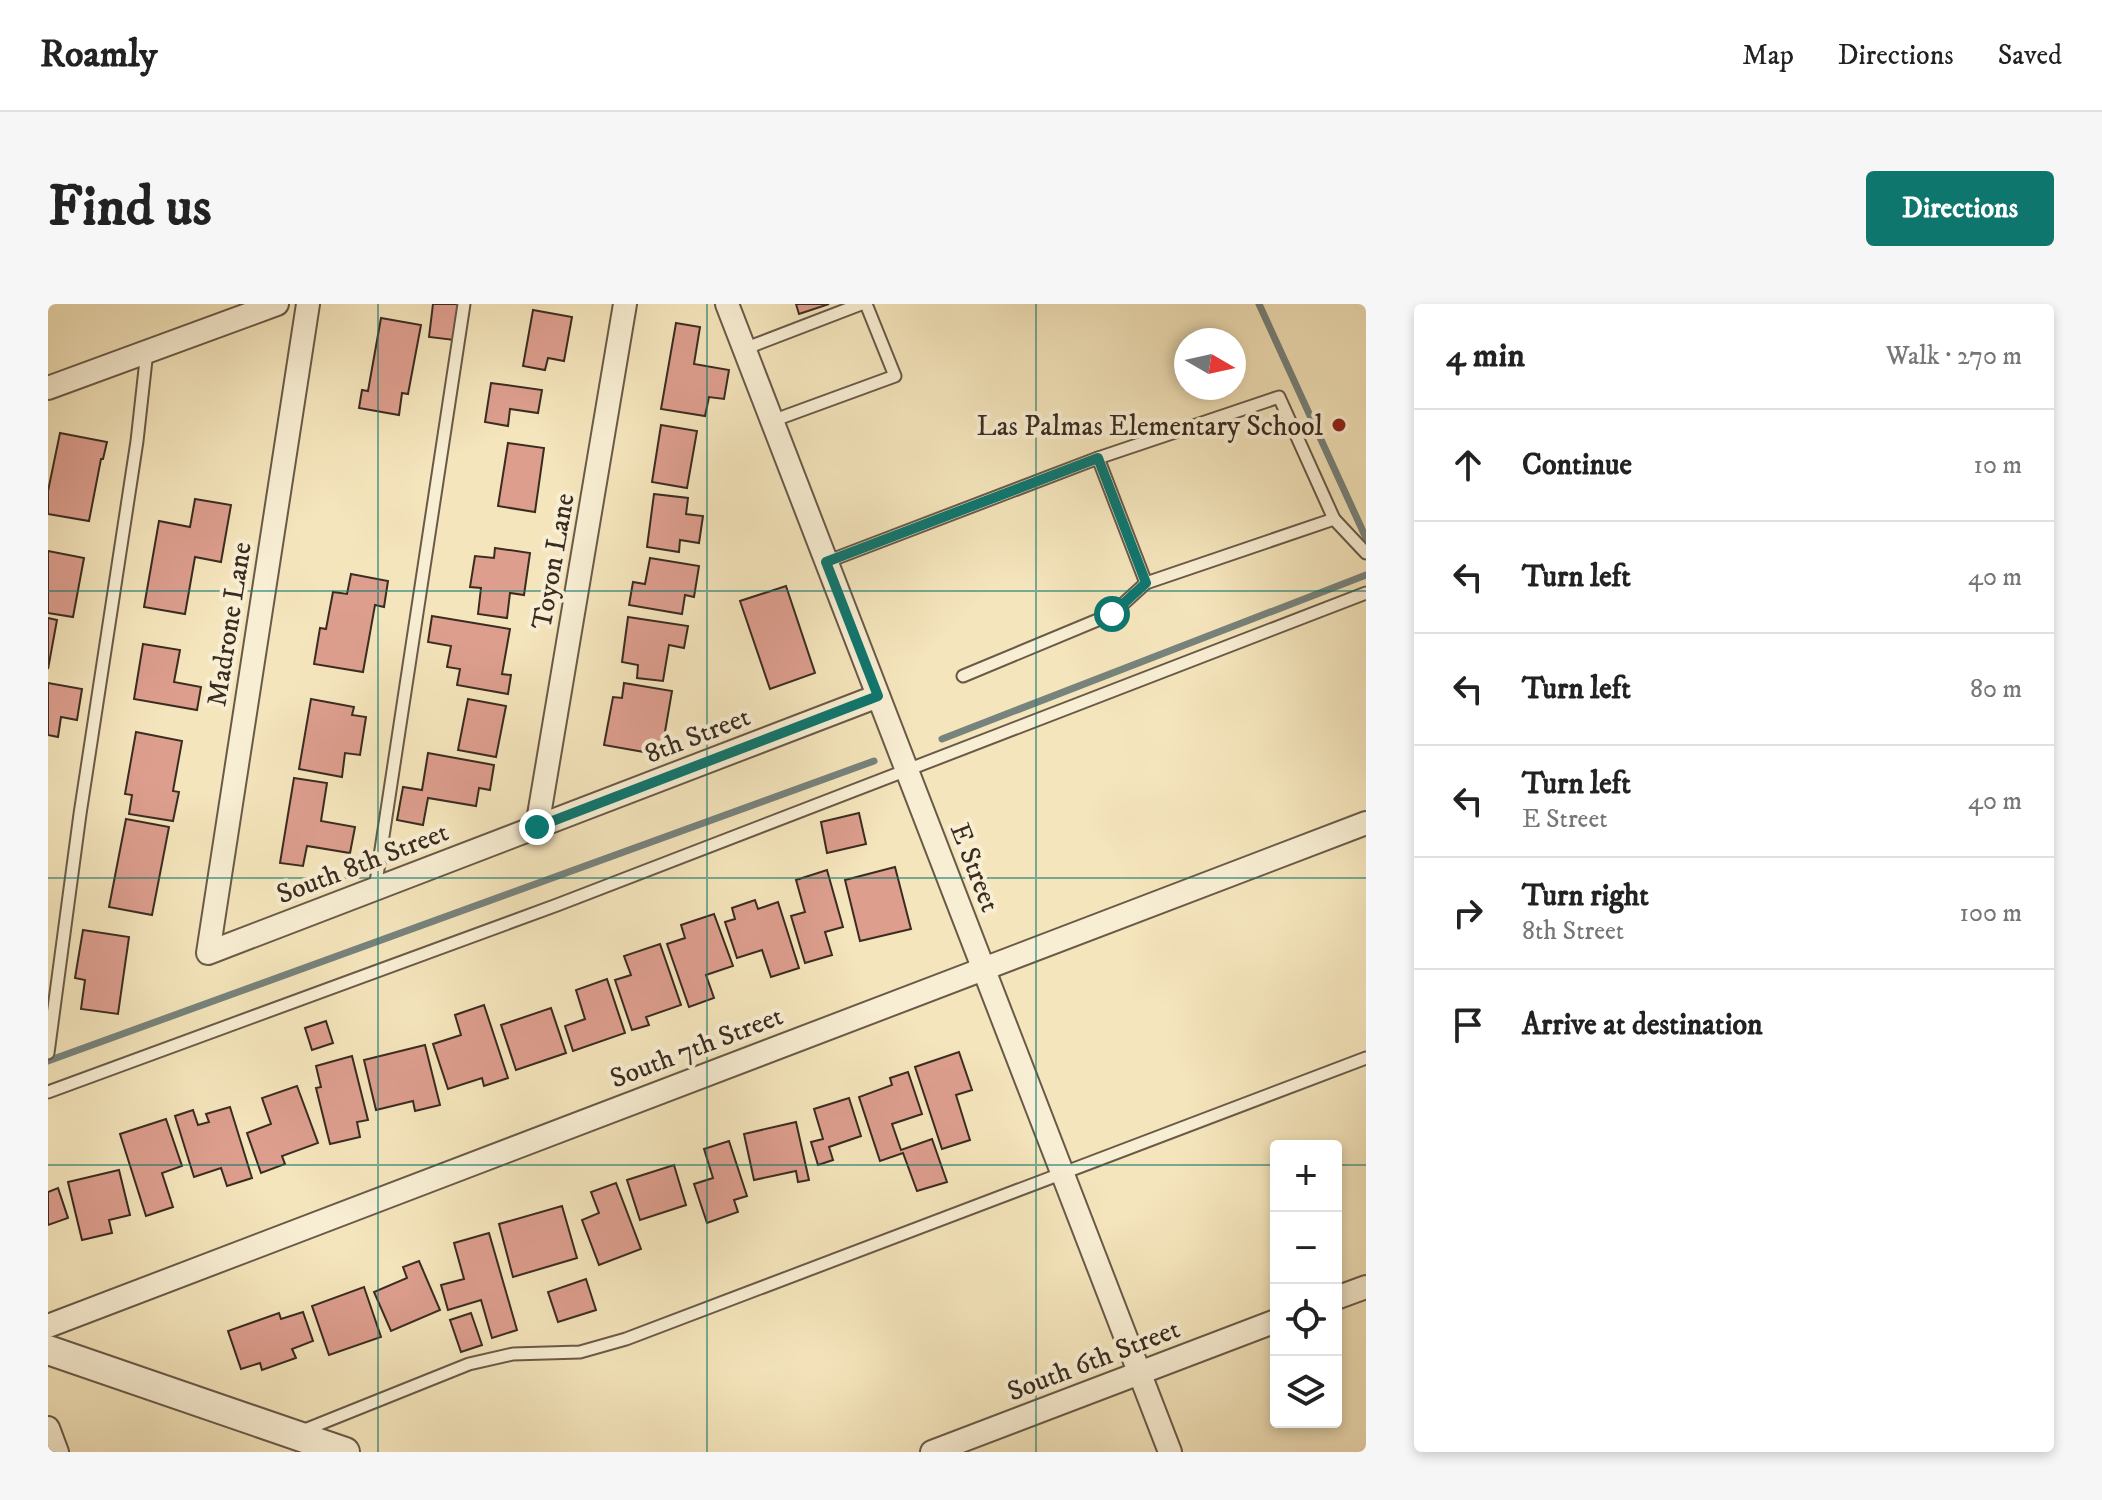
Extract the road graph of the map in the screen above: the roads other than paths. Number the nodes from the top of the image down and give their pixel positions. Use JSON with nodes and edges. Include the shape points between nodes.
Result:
{"nodes":[{"id":1,"x":277,"y":304,"type":"edge"},
{"id":2,"x":308,"y":304,"type":"edge"},
{"id":3,"x":464,"y":304,"type":"edge"},
{"id":4,"x":625,"y":304,"type":"edge"},
{"id":5,"x":727,"y":304,"type":"edge"},
{"id":6,"x":863,"y":304,"type":"edge"},
{"id":7,"x":744,"y":349,"type":"junction"},
{"id":8,"x":147,"y":351,"type":"junction"},
{"id":9,"x":48,"y":388,"type":"edge"},
{"id":10,"x":772,"y":421,"type":"junction"},
{"id":11,"x":1098,"y":458,"type":"junction"},
{"id":12,"x":1334,"y":519,"type":"junction"},
{"id":13,"x":1366,"y":553,"type":"edge"},
{"id":14,"x":826,"y":562,"type":"junction"},
{"id":15,"x":1146,"y":583,"type":"junction"},
{"id":16,"x":1366,"y":593,"type":"edge"},
{"id":17,"x":963,"y":676,"type":"dead end"},
{"id":18,"x":878,"y":696,"type":"junction"},
{"id":19,"x":906,"y":770,"type":"junction"},
{"id":20,"x":1366,"y":823,"type":"edge"},
{"id":21,"x":537,"y":827,"type":"junction"},
{"id":22,"x":375,"y":889,"type":"junction"},
{"id":23,"x":208,"y":953,"type":"joint"},
{"id":24,"x":982,"y":968,"type":"junction"},
{"id":25,"x":48,"y":1053,"type":"edge"},
{"id":26,"x":1366,"y":1058,"type":"edge"},
{"id":27,"x":48,"y":1092,"type":"edge"},
{"id":28,"x":1062,"y":1174,"type":"junction"},
{"id":29,"x":1366,"y":1287,"type":"edge"},
{"id":30,"x":1342,"y":1296,"type":"edge"},
{"id":31,"x":1270,"y":1323,"type":"edge"},
{"id":32,"x":48,"y":1326,"type":"edge"},
{"id":33,"x":48,"y":1350,"type":"edge"},
{"id":34,"x":1140,"y":1373,"type":"junction"},
{"id":35,"x":48,"y":1428,"type":"edge"},
{"id":36,"x":293,"y":1434,"type":"junction"},
{"id":37,"x":57,"y":1452,"type":"edge"},
{"id":38,"x":345,"y":1452,"type":"edge"},
{"id":39,"x":932,"y":1452,"type":"edge"},
{"id":40,"x":1170,"y":1452,"type":"edge"}],
"edges":[{"from":1,"to":8,"type":"street"},
{"from":2,"to":23,"type":"street","name":"Madrone Lane"},
{"from":3,"to":22,"type":"lane"},
{"from":4,"to":21,"type":"street","name":"Toyon Lane"},
{"from":5,"to":7,"type":"street","name":"E Street"},
{"from":6,"to":7,"type":"lane"},
{"from":6,"to":10,"type":"lane","via":[[895,376]]},
{"from":7,"to":10,"type":"street","name":"E Street"},
{"from":8,"to":9,"type":"street"},
{"from":8,"to":25,"type":"lane"},
{"from":10,"to":14,"type":"street","name":"E Street"},
{"from":11,"to":12,"type":"lane","via":[[1279,397]]},
{"from":11,"to":14,"type":"lane"},
{"from":11,"to":15,"type":"lane"},
{"from":12,"to":13,"type":"lane"},
{"from":12,"to":15,"type":"lane"},
{"from":14,"to":18,"type":"street","name":"E Street"},
{"from":15,"to":17,"type":"lane","via":[[1112,614]]},
{"from":16,"to":19,"type":"lane"},
{"from":18,"to":19,"type":"street","name":"E Street"},
{"from":18,"to":21,"type":"street","name":"8th Street"},
{"from":19,"to":24,"type":"street","name":"E Street"},
{"from":19,"to":27,"type":"lane"},
{"from":20,"to":24,"type":"street","name":"South 7th Street"},
{"from":21,"to":22,"type":"street","name":"South 8th Street"},
{"from":22,"to":23,"type":"street","name":"South 8th Street"},
{"from":24,"to":28,"type":"street","name":"E Street"},
{"from":24,"to":32,"type":"street","name":"South 7th Street"},
{"from":26,"to":28,"type":"lane"},
{"from":28,"to":34,"type":"street","name":"E Street"},
{"from":28,"to":36,"type":"lane","via":[[604,1347],[524,1353],[469,1364]]},
{"from":29,"to":30,"type":"street"},
{"from":31,"to":34,"type":"street","name":"South 6th Street"},
{"from":33,"to":36,"type":"street"},
{"from":34,"to":39,"type":"street","name":"South 6th Street"},
{"from":34,"to":40,"type":"street","name":"E Street"},
{"from":35,"to":37,"type":"street"},
{"from":36,"to":38,"type":"street"}]}
